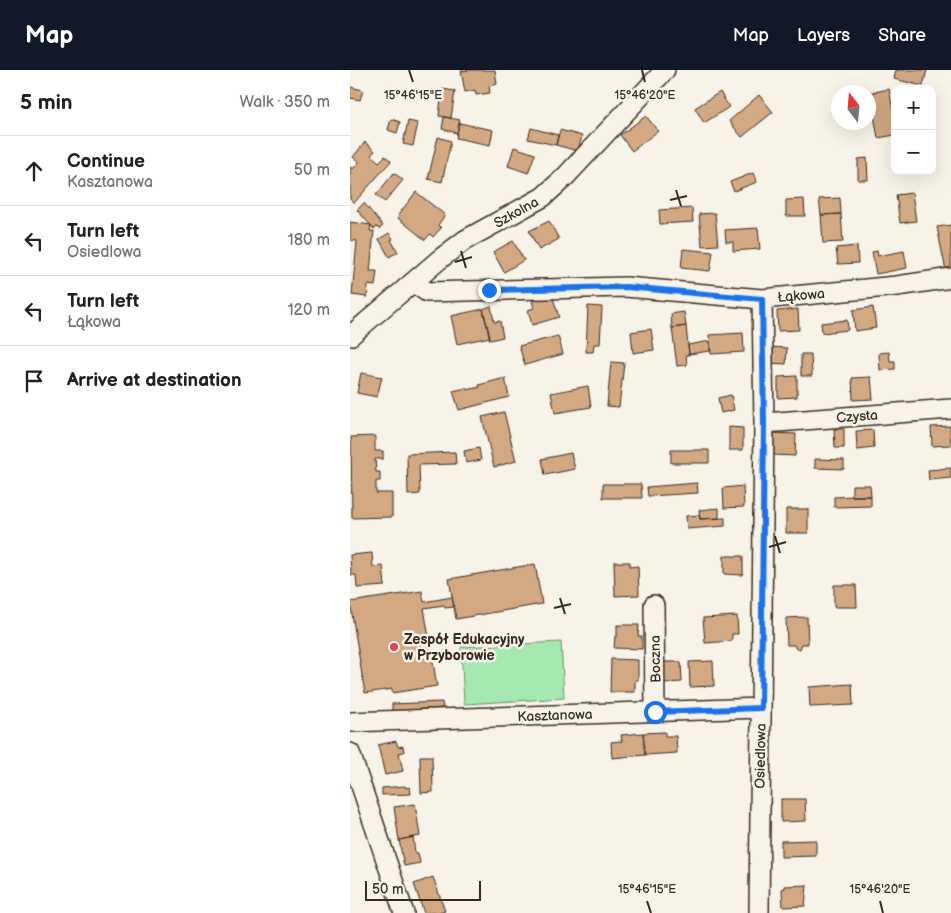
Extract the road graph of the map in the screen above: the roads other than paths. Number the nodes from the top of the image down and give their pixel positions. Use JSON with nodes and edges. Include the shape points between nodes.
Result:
{"nodes":[{"id":1,"x":665,"y":70,"type":"edge"},
{"id":2,"x":951,"y":278,"type":"edge"},
{"id":3,"x":413,"y":282,"type":"junction"},
{"id":4,"x":762,"y":299,"type":"junction"},
{"id":5,"x":350,"y":336,"type":"edge"},
{"id":6,"x":951,"y":408,"type":"edge"},
{"id":7,"x":764,"y":423,"type":"junction"},
{"id":8,"x":654,"y":605,"type":"dead end"},
{"id":9,"x":761,"y":708,"type":"junction"},
{"id":10,"x":655,"y":712,"type":"junction"},
{"id":11,"x":350,"y":722,"type":"edge"},
{"id":12,"x":350,"y":753,"type":"edge"},
{"id":13,"x":404,"y":913,"type":"edge"},
{"id":14,"x":759,"y":913,"type":"edge"}],
"edges":[{"from":1,"to":3,"type":"street","name":"Szkolna","via":[[543,197],[465,240]]},
{"from":2,"to":4,"type":"street","name":"Łąkowa"},
{"from":3,"to":4,"type":"street","name":"Łąkowa","via":[[427,292],[626,287]]},
{"from":3,"to":5,"type":"street","name":"Szkolna"},
{"from":4,"to":7,"type":"street","name":"Osiedlowa"},
{"from":6,"to":7,"type":"street","name":"Czysta"},
{"from":7,"to":9,"type":"street","name":"Osiedlowa"},
{"from":8,"to":10,"type":"street","name":"Boczna"},
{"from":9,"to":10,"type":"street","name":"Kasztanowa"},
{"from":9,"to":14,"type":"street","name":"Osiedlowa"},
{"from":10,"to":11,"type":"street","name":"Kasztanowa"},
{"from":12,"to":13,"type":"street"}]}
